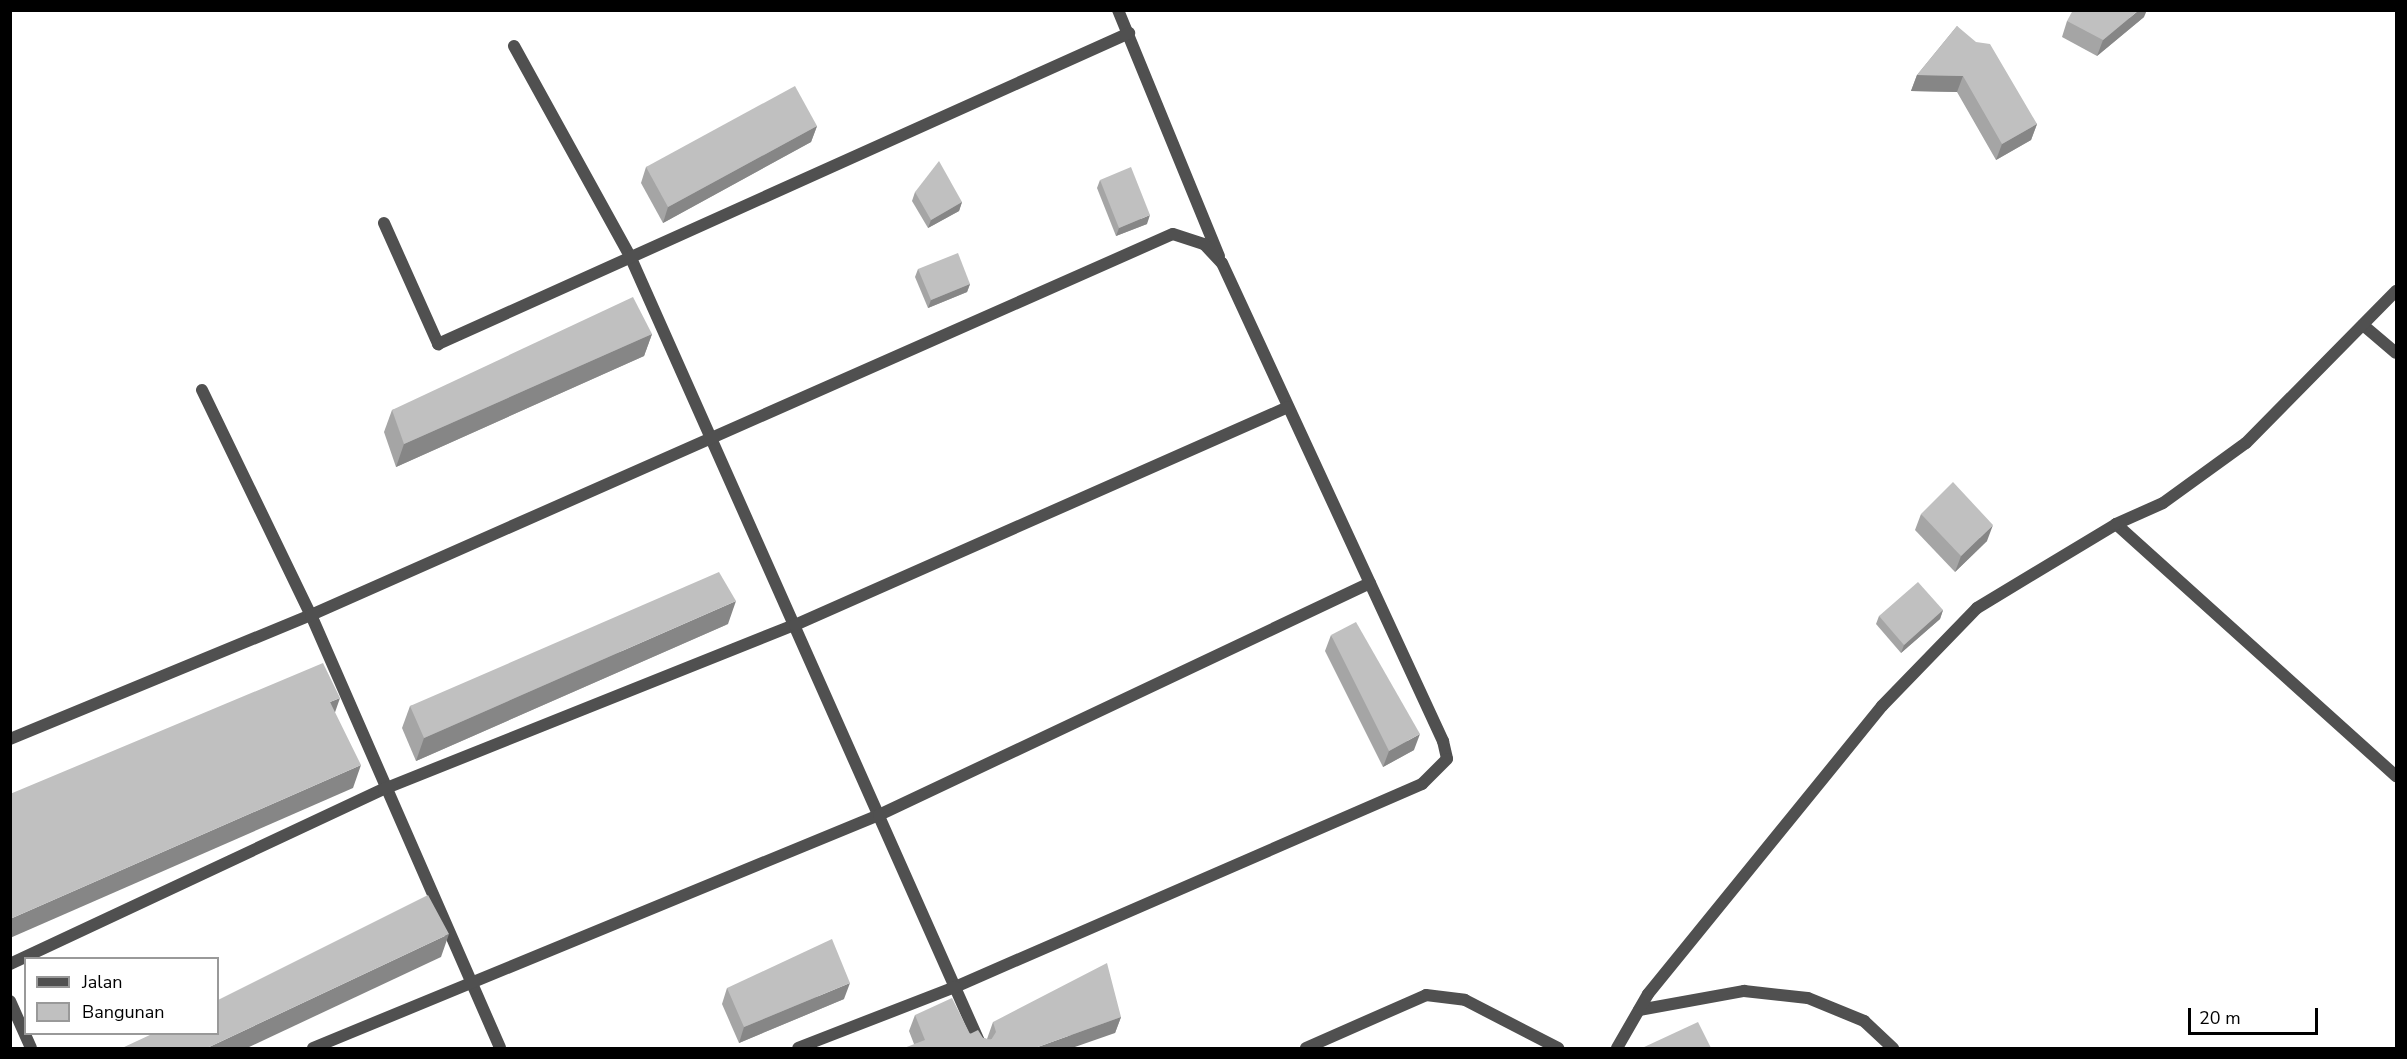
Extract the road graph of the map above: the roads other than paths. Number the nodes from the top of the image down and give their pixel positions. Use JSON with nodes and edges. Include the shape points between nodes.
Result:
{"nodes":[{"id":1,"x":1118,"y":10,"type":"edge"},
{"id":2,"x":1129,"y":33,"type":"junction"},
{"id":3,"x":514,"y":46,"type":"dead end"},
{"id":4,"x":384,"y":223,"type":"dead end"},
{"id":5,"x":630,"y":256,"type":"junction"},
{"id":6,"x":1222,"y":263,"type":"junction"},
{"id":7,"x":2397,"y":291,"type":"edge"},
{"id":8,"x":2363,"y":325,"type":"junction"},
{"id":9,"x":2397,"y":353,"type":"edge"},
{"id":10,"x":202,"y":390,"type":"dead end"},
{"id":11,"x":1288,"y":407,"type":"junction"},
{"id":12,"x":712,"y":435,"type":"junction"},
{"id":13,"x":2116,"y":524,"type":"junction"},
{"id":14,"x":1370,"y":583,"type":"junction"},
{"id":15,"x":311,"y":615,"type":"junction"},
{"id":16,"x":795,"y":624,"type":"junction"},
{"id":17,"x":10,"y":739,"type":"edge"},
{"id":18,"x":2397,"y":776,"type":"edge"},
{"id":19,"x":384,"y":789,"type":"junction"},
{"id":20,"x":879,"y":814,"type":"junction"},
{"id":21,"x":24,"y":957,"type":"edge"},
{"id":22,"x":25,"y":957,"type":"edge"},
{"id":23,"x":10,"y":964,"type":"edge"},
{"id":24,"x":470,"y":982,"type":"junction"},
{"id":25,"x":955,"y":987,"type":"junction"},
{"id":26,"x":10,"y":1001,"type":"edge"},
{"id":27,"x":1639,"y":1010,"type":"junction"},
{"id":28,"x":24,"y":1032,"type":"edge"},
{"id":29,"x":314,"y":1048,"type":"edge"},
{"id":30,"x":500,"y":1048,"type":"edge"},
{"id":31,"x":798,"y":1048,"type":"edge"},
{"id":32,"x":982,"y":1048,"type":"edge"},
{"id":33,"x":1306,"y":1048,"type":"edge"},
{"id":34,"x":1558,"y":1048,"type":"edge"},
{"id":35,"x":1617,"y":1048,"type":"edge"},
{"id":36,"x":1893,"y":1048,"type":"edge"}],
"edges":[{"from":1,"to":2,"type":"street"},
{"from":2,"to":5,"type":"street"},
{"from":2,"to":6,"type":"street"},
{"from":3,"to":5,"type":"street"},
{"from":4,"to":5,"type":"street","via":[[438,344]]},
{"from":5,"to":12,"type":"street"},
{"from":6,"to":11,"type":"street"},
{"from":6,"to":12,"type":"street","via":[[1204,243],[1173,234]]},
{"from":7,"to":8,"type":"street"},
{"from":8,"to":9,"type":"street"},
{"from":8,"to":13,"type":"street","via":[[2246,443],[2163,503]]},
{"from":10,"to":15,"type":"street"},
{"from":11,"to":14,"type":"street"},
{"from":11,"to":16,"type":"street"},
{"from":12,"to":15,"type":"street"},
{"from":12,"to":16,"type":"street"},
{"from":13,"to":18,"type":"street"},
{"from":13,"to":27,"type":"street","via":[[1977,608],[1882,706]]},
{"from":14,"to":20,"type":"street"},
{"from":14,"to":25,"type":"street","via":[[1443,741],[1447,759],[1422,784]]},
{"from":15,"to":17,"type":"street"},
{"from":15,"to":19,"type":"street"},
{"from":16,"to":19,"type":"street"},
{"from":16,"to":20,"type":"street"},
{"from":19,"to":22,"type":"street"},
{"from":19,"to":24,"type":"street"},
{"from":20,"to":24,"type":"street"},
{"from":20,"to":25,"type":"street"},
{"from":21,"to":23,"type":"street"},
{"from":24,"to":29,"type":"street"},
{"from":24,"to":30,"type":"street"},
{"from":25,"to":31,"type":"street"},
{"from":25,"to":32,"type":"street"},
{"from":26,"to":28,"type":"street"},
{"from":27,"to":35,"type":"street"},
{"from":27,"to":36,"type":"street","via":[[1744,991],[1808,998],[1864,1021]]},
{"from":33,"to":34,"type":"street","via":[[1426,995],[1465,1000]]}]}
